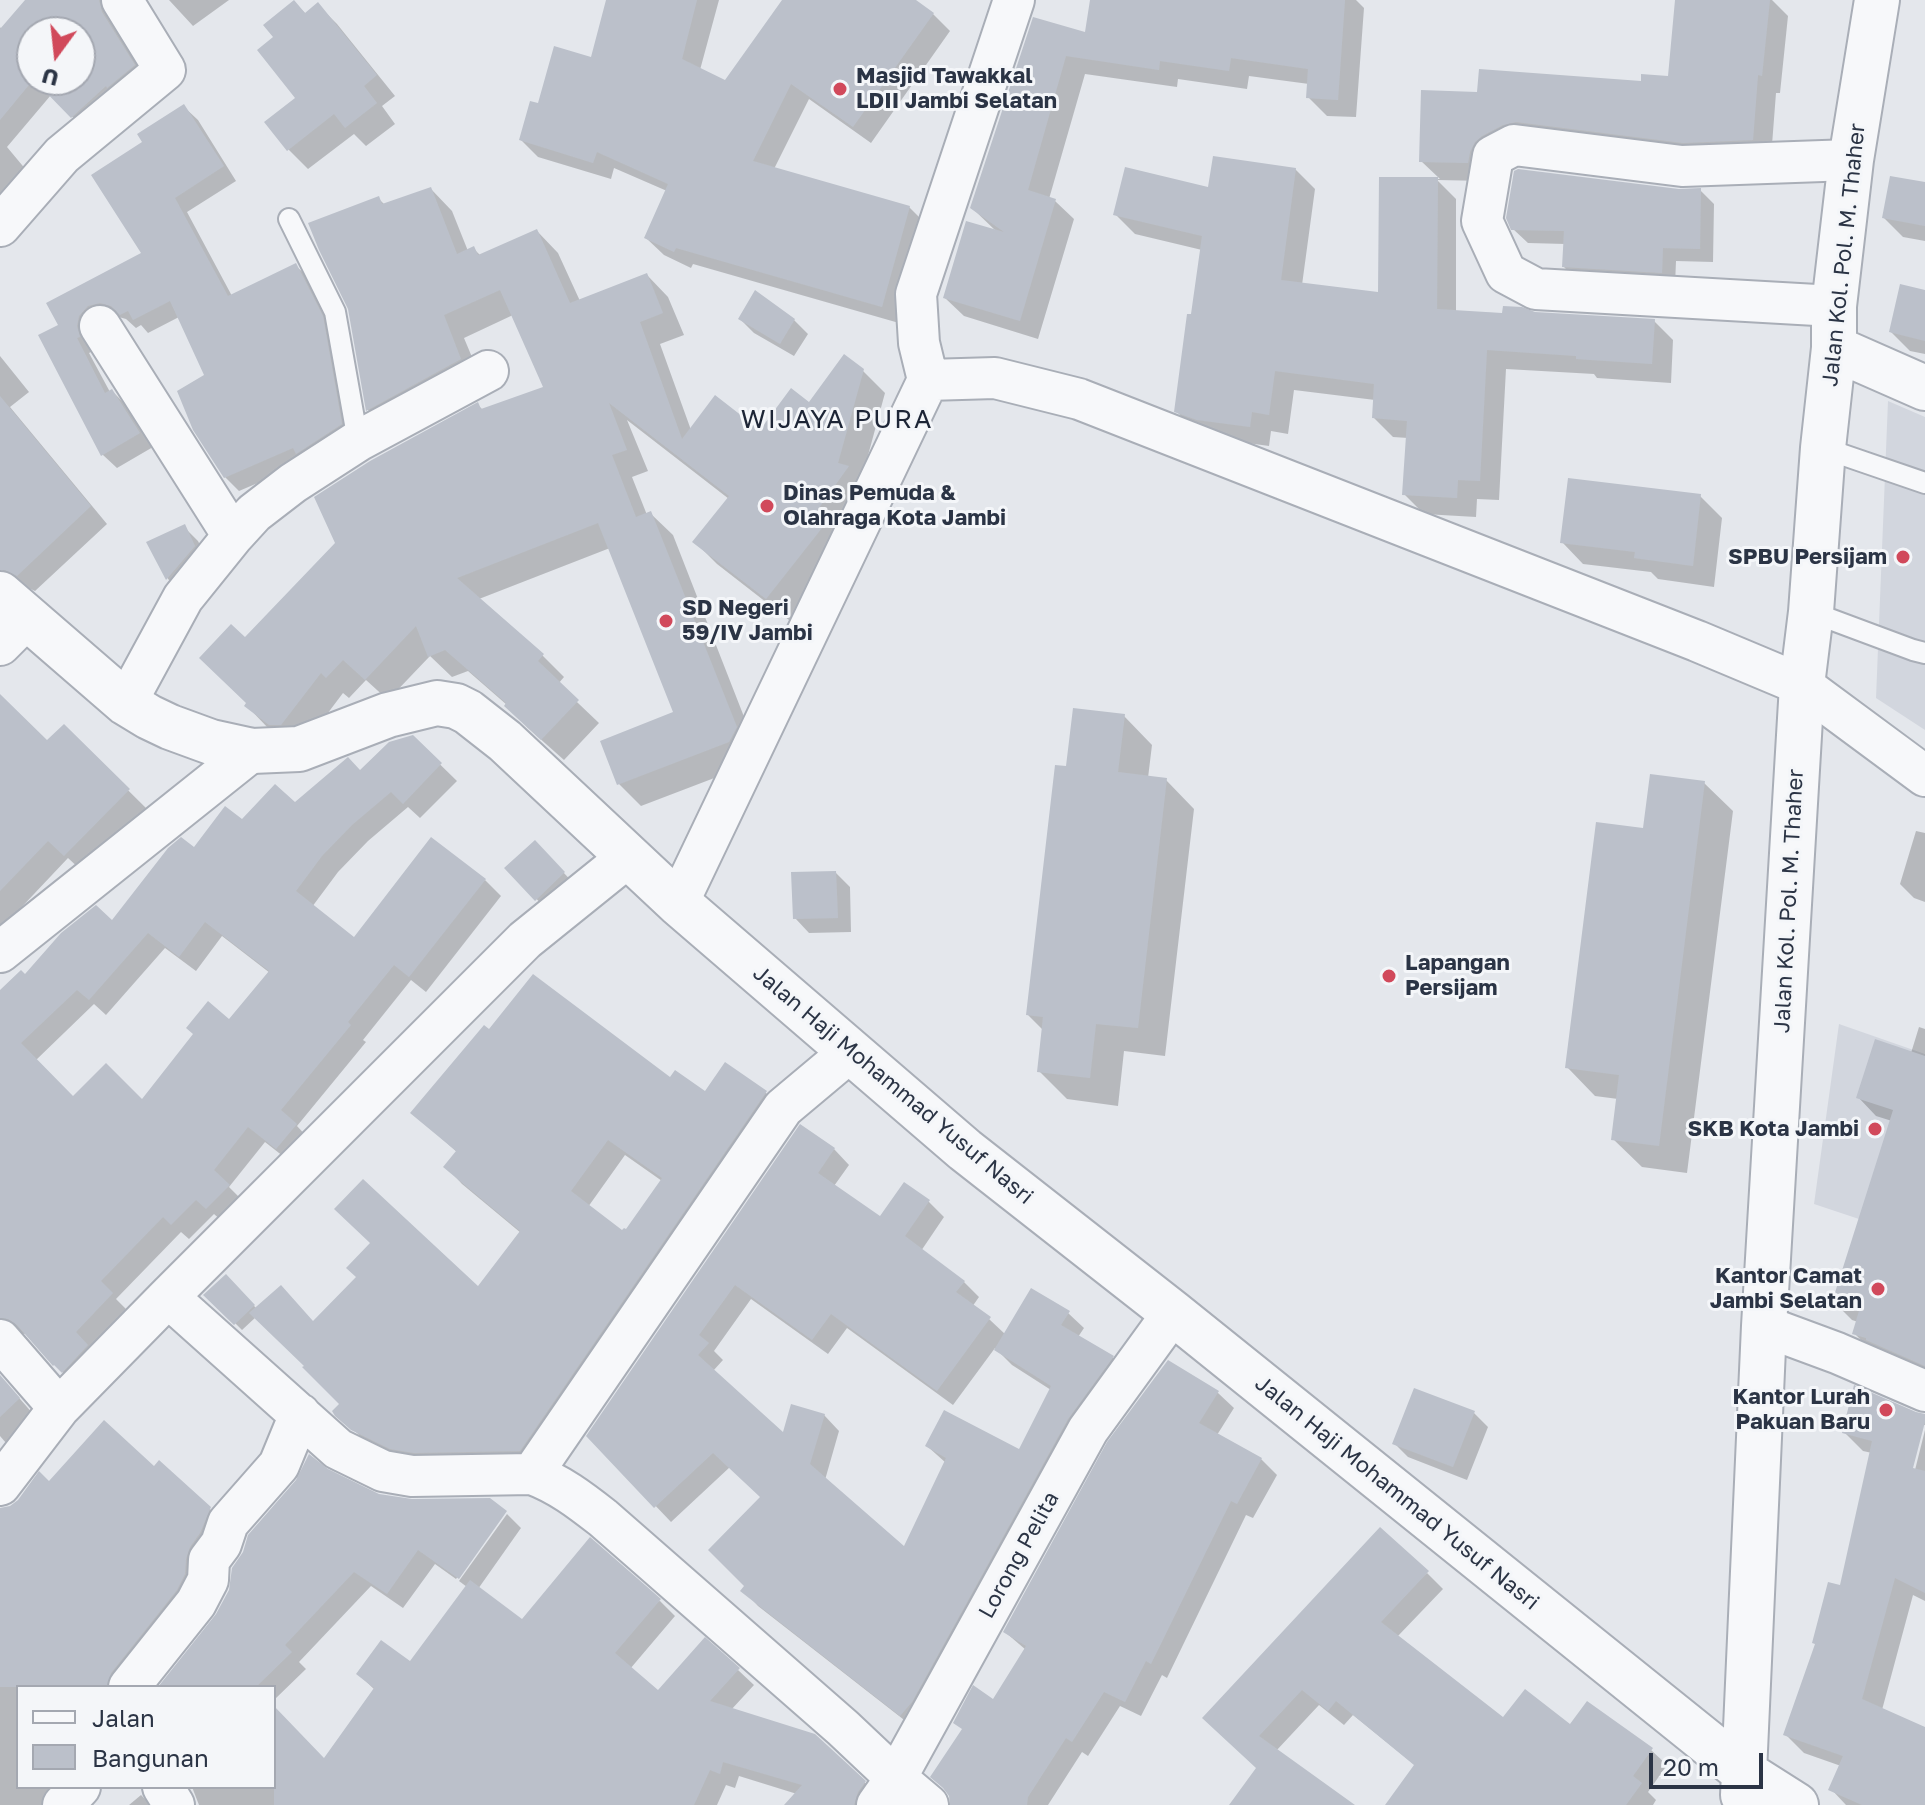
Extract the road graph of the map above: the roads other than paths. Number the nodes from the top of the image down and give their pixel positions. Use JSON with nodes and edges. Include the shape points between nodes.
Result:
{"nodes":[{"id":1,"x":122,"y":0,"type":"edge"},
{"id":2,"x":1014,"y":0,"type":"edge"},
{"id":3,"x":1877,"y":0,"type":"edge"},
{"id":4,"x":1851,"y":160,"type":"junction"},
{"id":5,"x":289,"y":219,"type":"dead end"},
{"id":6,"x":0,"y":226,"type":"edge"},
{"id":7,"x":100,"y":326,"type":"dead end"},
{"id":8,"x":1834,"y":327,"type":"junction"},
{"id":9,"x":488,"y":371,"type":"dead end"},
{"id":10,"x":928,"y":380,"type":"junction"},
{"id":11,"x":1925,"y":388,"type":"edge"},
{"id":12,"x":358,"y":441,"type":"junction"},
{"id":13,"x":1823,"y":448,"type":"junction"},
{"id":14,"x":1925,"y":483,"type":"edge"},
{"id":15,"x":233,"y":536,"type":"junction"},
{"id":16,"x":1811,"y":612,"type":"junction"},
{"id":17,"x":9,"y":619,"type":"edge"},
{"id":18,"x":1925,"y":653,"type":"edge"},
{"id":19,"x":1802,"y":685,"type":"junction"},
{"id":20,"x":126,"y":703,"type":"junction"},
{"id":21,"x":252,"y":751,"type":"junction"},
{"id":22,"x":1925,"y":776,"type":"edge"},
{"id":23,"x":628,"y":857,"type":"junction"},
{"id":24,"x":678,"y":903,"type":"junction"},
{"id":25,"x":0,"y":952,"type":"edge"},
{"id":26,"x":851,"y":1051,"type":"junction"},
{"id":27,"x":168,"y":1297,"type":"junction"},
{"id":28,"x":1173,"y":1313,"type":"junction"},
{"id":29,"x":1764,"y":1326,"type":"junction"},
{"id":30,"x":0,"y":1340,"type":"edge"},
{"id":31,"x":1925,"y":1391,"type":"edge"},
{"id":32,"x":59,"y":1408,"type":"junction"},
{"id":33,"x":300,"y":1414,"type":"junction"},
{"id":34,"x":532,"y":1474,"type":"junction"},
{"id":35,"x":0,"y":1485,"type":"edge"},
{"id":36,"x":131,"y":1685,"type":"edge"},
{"id":37,"x":1743,"y":1788,"type":"edge"},
{"id":38,"x":78,"y":1789,"type":"edge"},
{"id":39,"x":886,"y":1792,"type":"edge"},
{"id":40,"x":63,"y":1805,"type":"edge"},
{"id":41,"x":928,"y":1805,"type":"edge"},
{"id":42,"x":1796,"y":1805,"type":"edge"}],
"edges":[{"from":1,"to":6,"type":"street","via":[[165,70],[62,155]]},
{"from":2,"to":10,"type":"street","via":[[916,294]]},
{"from":3,"to":4,"type":"street","name":"Jalan Kol. Pol. M. Thaher"},
{"from":4,"to":8,"type":"street","name":"Jalan Kol. Pol. M. Thaher"},
{"from":4,"to":8,"type":"street","via":[[1682,166],[1514,145],[1493,156],[1482,221],[1506,273],[1536,289]]},
{"from":5,"to":12,"type":"lane","via":[[335,312]]},
{"from":7,"to":15,"type":"street"},
{"from":8,"to":11,"type":"street"},
{"from":8,"to":13,"type":"street","name":"Jalan Kol. Pol. M. Thaher"},
{"from":9,"to":12,"type":"street"},
{"from":10,"to":19,"type":"street","via":[[995,378],[1079,399]]},
{"from":10,"to":24,"type":"street"},
{"from":12,"to":15,"type":"street","via":[[293,483]]},
{"from":13,"to":14,"type":"lane"},
{"from":13,"to":16,"type":"street","name":"Jalan Kol. Pol. M. Thaher"},
{"from":15,"to":20,"type":"street","via":[[183,598]]},
{"from":16,"to":18,"type":"lane"},
{"from":16,"to":19,"type":"street","name":"Jalan Kol. Pol. M. Thaher"},
{"from":17,"to":20,"type":"street","name":"Jalan Haji Mohammad Yusuf Nasri"},
{"from":19,"to":22,"type":"street"},
{"from":19,"to":29,"type":"street","name":"Jalan Kol. Pol. M. Thaher"},
{"from":20,"to":21,"type":"street","name":"Jalan Haji Mohammad Yusuf Nasri","via":[[170,727]]},
{"from":21,"to":23,"type":"street","name":"Jalan Haji Mohammad Yusuf Nasri","via":[[299,749],[388,715],[437,703],[456,706],[505,741]]},
{"from":21,"to":25,"type":"street"},
{"from":23,"to":24,"type":"street","name":"Jalan Haji Mohammad Yusuf Nasri"},
{"from":23,"to":27,"type":"street","via":[[525,940]]},
{"from":24,"to":26,"type":"street","name":"Jalan Haji Mohammad Yusuf Nasri"},
{"from":26,"to":28,"type":"street","name":"Jalan Haji Mohammad Yusuf Nasri","via":[[965,1150]]},
{"from":26,"to":34,"type":"street","via":[[783,1108]]},
{"from":27,"to":32,"type":"street"},
{"from":27,"to":33,"type":"street"},
{"from":28,"to":37,"type":"street","name":"Jalan Haji Mohammad Yusuf Nasri"},
{"from":28,"to":39,"type":"street","name":"Lorong Pelita","via":[[1088,1430]]},
{"from":29,"to":31,"type":"street"},
{"from":29,"to":37,"type":"street","name":"Jalan Kol. Pol. M. Thaher"},
{"from":30,"to":32,"type":"street"},
{"from":32,"to":35,"type":"street"},
{"from":33,"to":34,"type":"street","via":[[338,1449],[383,1471],[412,1476]]},
{"from":33,"to":36,"type":"street","via":[[279,1465],[228,1523],[196,1603]]},
{"from":34,"to":39,"type":"street","via":[[567,1490],[603,1518],[843,1728]]},
{"from":37,"to":42,"type":"street","name":"Jalan Haji Mohammad Yusuf Nasri"},
{"from":38,"to":40,"type":"street"},
{"from":39,"to":41,"type":"street"}]}
